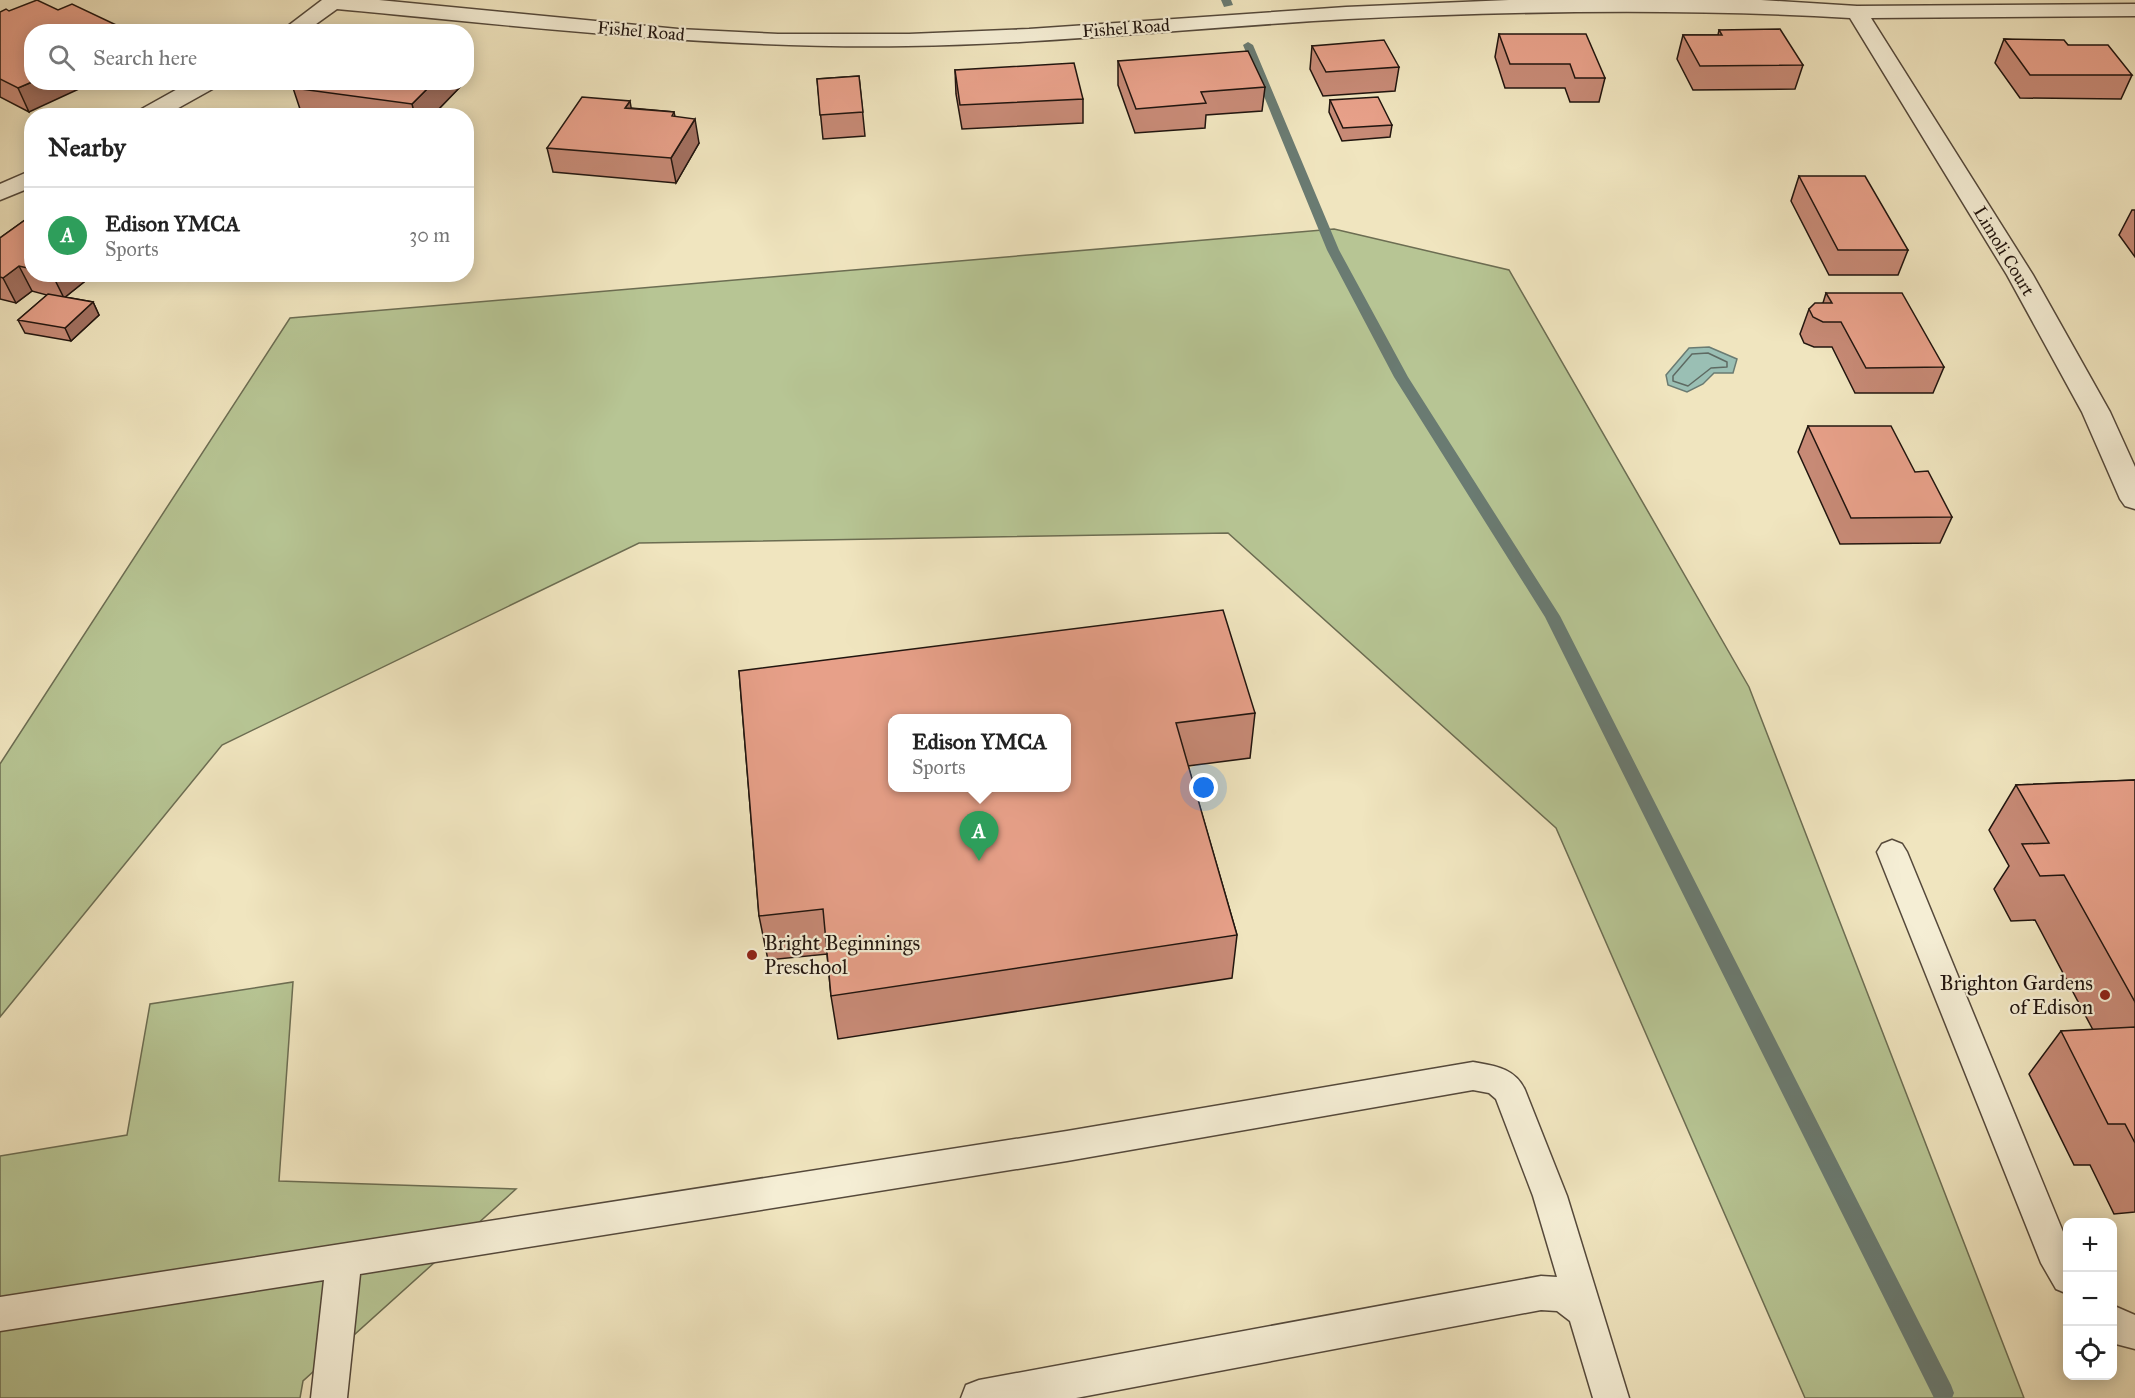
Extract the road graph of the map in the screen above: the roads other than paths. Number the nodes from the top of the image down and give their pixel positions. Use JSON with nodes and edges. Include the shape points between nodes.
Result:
{"nodes":[{"id":1,"x":335,"y":1,"type":"edge"},
{"id":2,"x":2135,"y":10,"type":"edge"},
{"id":3,"x":1857,"y":12,"type":"junction"},
{"id":4,"x":302,"y":24,"type":"edge"},
{"id":5,"x":193,"y":90,"type":"edge"},
{"id":6,"x":161,"y":108,"type":"edge"},
{"id":7,"x":24,"y":181,"type":"edge"},
{"id":8,"x":0,"y":193,"type":"edge"},
{"id":9,"x":2135,"y":499,"type":"edge"},
{"id":10,"x":1892,"y":852,"type":"dead end"},
{"id":11,"x":344,"y":1259,"type":"junction"},
{"id":12,"x":2064,"y":1272,"type":"edge"},
{"id":13,"x":1583,"y":1309,"type":"junction"},
{"id":14,"x":0,"y":1314,"type":"edge"},
{"id":15,"x":2117,"y":1326,"type":"edge"},
{"id":16,"x":2135,"y":1332,"type":"edge"},
{"id":17,"x":329,"y":1398,"type":"edge"},
{"id":18,"x":980,"y":1398,"type":"edge"},
{"id":19,"x":1611,"y":1398,"type":"edge"}],
"edges":[{"from":1,"to":3,"type":"street","name":"Fishel Road","via":[[778,40],[942,39],[1346,13],[1541,5],[1739,5]]},
{"from":1,"to":4,"type":"street"},
{"from":2,"to":3,"type":"street","name":"Fishel Road"},
{"from":3,"to":9,"type":"street","name":"Limoli Court","via":[[2020,275],[2096,412]]},
{"from":5,"to":6,"type":"street"},
{"from":7,"to":8,"type":"street"},
{"from":10,"to":12,"type":"lane"},
{"from":11,"to":13,"type":"lane","via":[[1056,1148],[1473,1076],[1497,1080],[1509,1090],[1550,1196]]},
{"from":11,"to":14,"type":"lane"},
{"from":11,"to":17,"type":"lane"},
{"from":13,"to":18,"type":"lane","via":[[1564,1295],[1541,1293]]},
{"from":13,"to":19,"type":"lane"},
{"from":15,"to":16,"type":"lane"}]}
